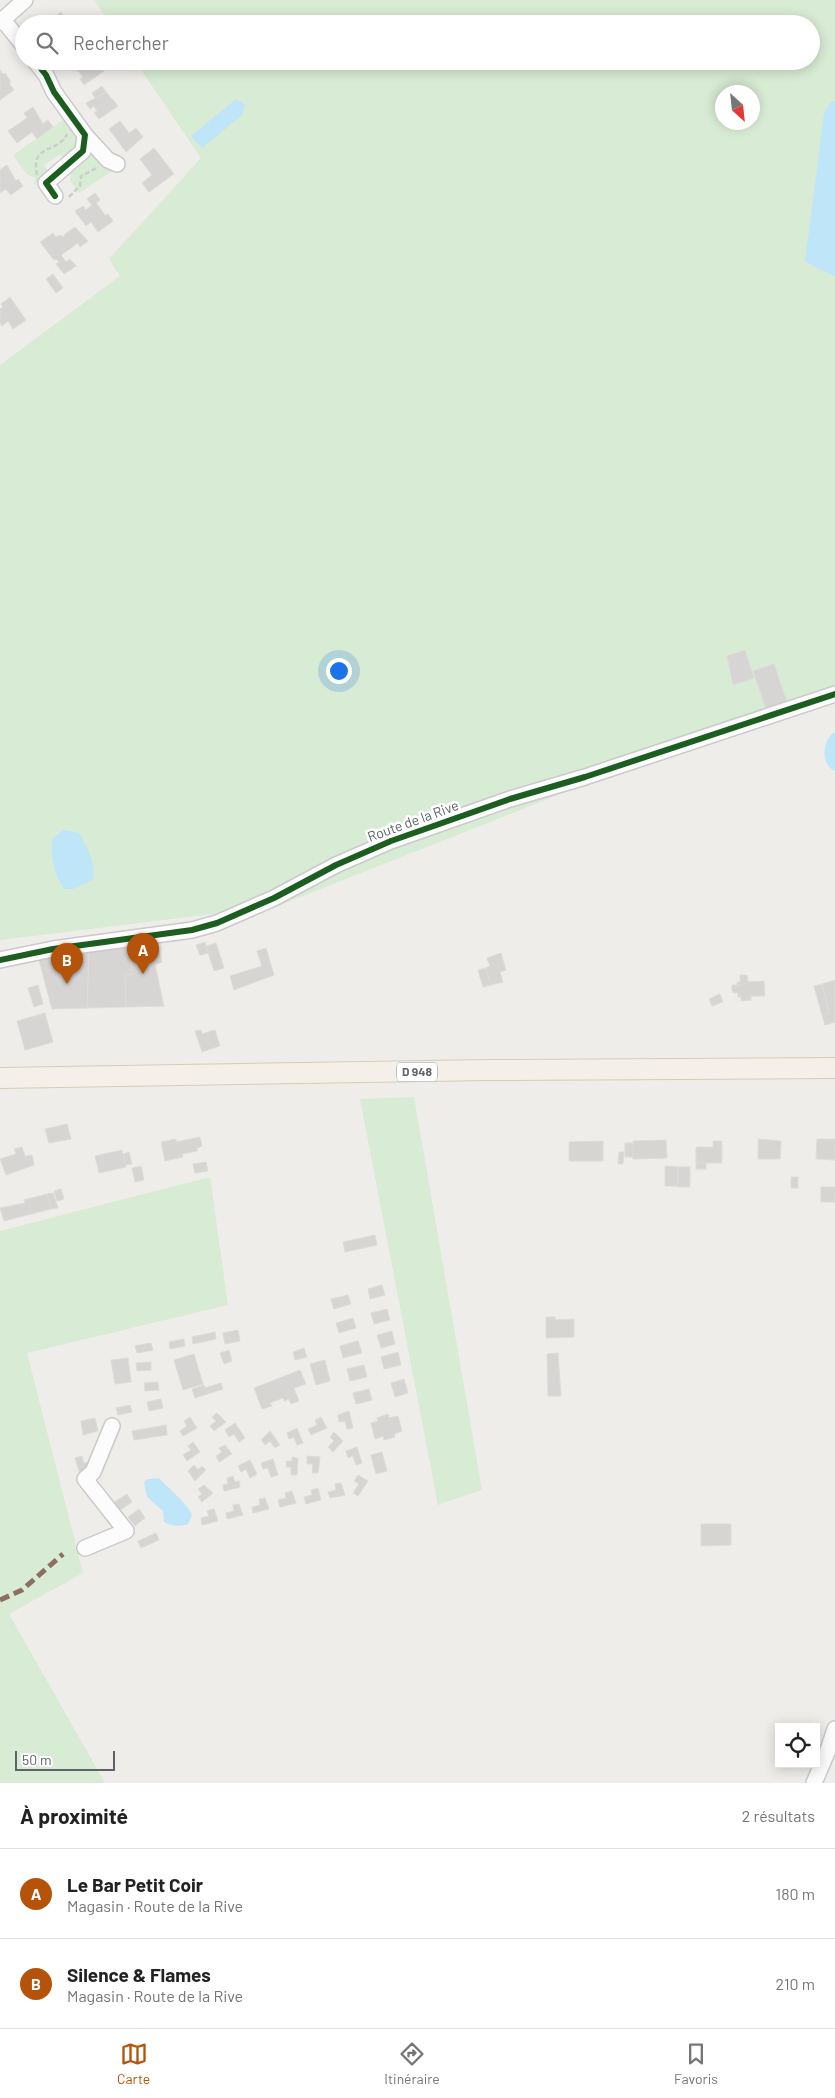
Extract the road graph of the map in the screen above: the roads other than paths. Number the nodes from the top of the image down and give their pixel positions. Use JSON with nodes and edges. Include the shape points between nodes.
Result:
{"nodes":[{"id":1,"x":25,"y":0,"type":"edge"},
{"id":2,"x":2,"y":21,"type":"edge"},
{"id":3,"x":15,"y":36,"type":"edge"},
{"id":4,"x":41,"y":70,"type":"edge"},
{"id":5,"x":85,"y":135,"type":"junction"},
{"id":6,"x":113,"y":162,"type":"road end"},
{"id":7,"x":55,"y":196,"type":"road end"},
{"id":8,"x":835,"y":694,"type":"edge"},
{"id":9,"x":0,"y":960,"type":"edge"},
{"id":10,"x":835,"y":1068,"type":"edge"},
{"id":11,"x":0,"y":1078,"type":"edge"},
{"id":12,"x":112,"y":1426,"type":"dead end"},
{"id":13,"x":85,"y":1548,"type":"dead end"},
{"id":14,"x":835,"y":1729,"type":"edge"},
{"id":15,"x":832,"y":1751,"type":"edge"},
{"id":16,"x":814,"y":1783,"type":"edge"}],
"edges":[{"from":1,"to":2,"type":"street"},
{"from":2,"to":3,"type":"street"},
{"from":4,"to":5,"type":"street"},
{"from":5,"to":6,"type":"street"},
{"from":5,"to":7,"type":"street","via":[[83,151],[46,183]]},
{"from":8,"to":9,"type":"street","name":"Route de la Rive","via":[[510,799],[392,841],[217,923],[192,930],[53,948]]},
{"from":10,"to":11,"type":"main road","number":"D 948"},
{"from":12,"to":13,"type":"street","via":[[93,1472],[85,1479],[126,1531]]},
{"from":14,"to":15,"type":"street"},
{"from":15,"to":16,"type":"street"}]}
